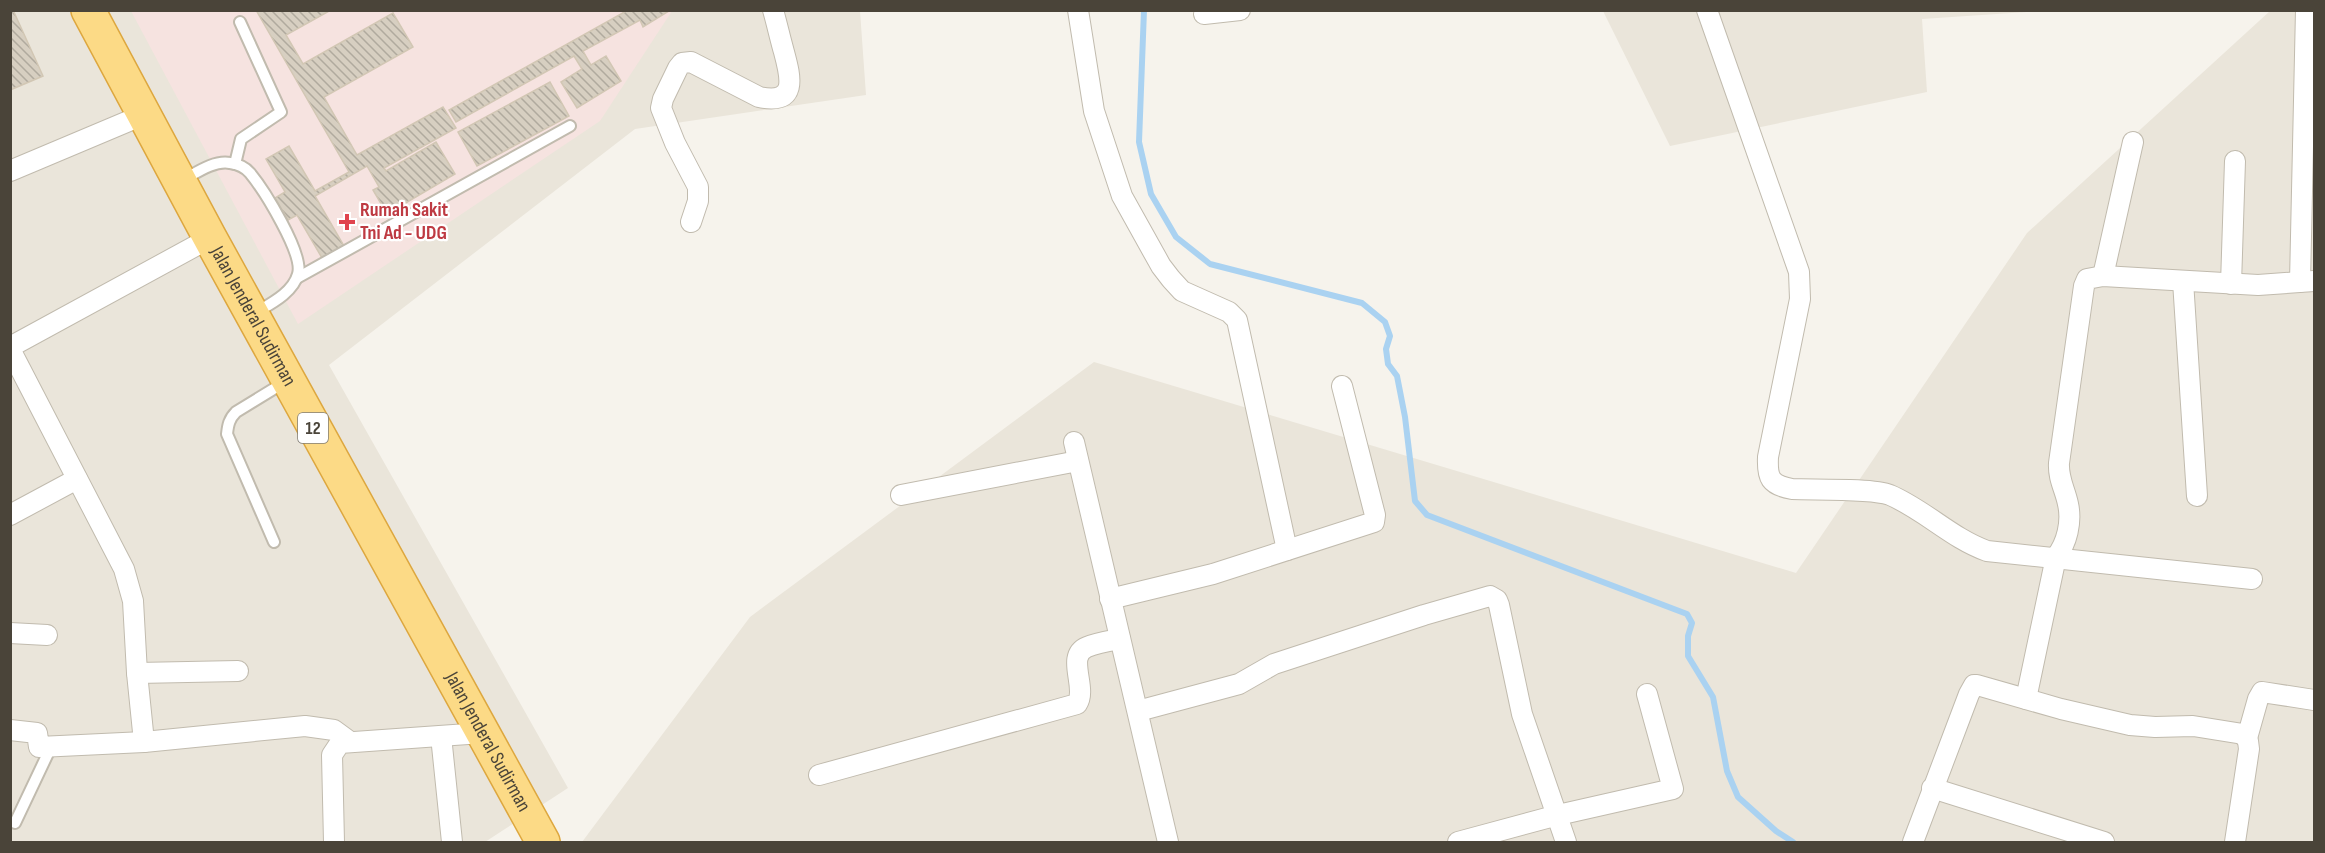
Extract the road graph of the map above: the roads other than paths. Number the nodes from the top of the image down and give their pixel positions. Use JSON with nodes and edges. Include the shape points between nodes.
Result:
{"nodes":[{"id":1,"x":88,"y":10,"type":"edge"},
{"id":2,"x":773,"y":10,"type":"edge"},
{"id":3,"x":1078,"y":10,"type":"edge"},
{"id":4,"x":1240,"y":10,"type":"edge"},
{"id":5,"x":1707,"y":10,"type":"edge"},
{"id":6,"x":2306,"y":10,"type":"edge"},
{"id":7,"x":1204,"y":14,"type":"dead end"},
{"id":8,"x":240,"y":22,"type":"dead end"},
{"id":9,"x":143,"y":115,"type":"junction"},
{"id":10,"x":570,"y":126,"type":"dead end"},
{"id":11,"x":2133,"y":142,"type":"dead end"},
{"id":12,"x":2235,"y":161,"type":"dead end"},
{"id":13,"x":235,"y":164,"type":"junction"},
{"id":14,"x":10,"y":171,"type":"edge"},
{"id":15,"x":180,"y":182,"type":"junction"},
{"id":16,"x":691,"y":222,"type":"dead end"},
{"id":17,"x":210,"y":238,"type":"junction"},
{"id":18,"x":2103,"y":276,"type":"junction"},
{"id":19,"x":297,"y":278,"type":"junction"},
{"id":20,"x":2183,"y":281,"type":"junction"},
{"id":21,"x":2307,"y":282,"type":"edge"},
{"id":22,"x":2231,"y":284,"type":"junction"},
{"id":23,"x":252,"y":315,"type":"junction"},
{"id":24,"x":10,"y":348,"type":"edge"},
{"id":25,"x":287,"y":381,"type":"junction"},
{"id":26,"x":1342,"y":386,"type":"dead end"},
{"id":27,"x":77,"y":479,"type":"junction"},
{"id":28,"x":901,"y":495,"type":"dead end"},
{"id":29,"x":2197,"y":496,"type":"dead end"},
{"id":30,"x":10,"y":515,"type":"edge"},
{"id":31,"x":274,"y":542,"type":"dead end"},
{"id":32,"x":1287,"y":550,"type":"junction"},
{"id":33,"x":2056,"y":557,"type":"junction"},
{"id":34,"x":2252,"y":579,"type":"dead end"},
{"id":35,"x":1110,"y":599,"type":"junction"},
{"id":36,"x":10,"y":633,"type":"edge"},
{"id":37,"x":47,"y":635,"type":"dead end"},
{"id":38,"x":1120,"y":639,"type":"junction"},
{"id":39,"x":238,"y":671,"type":"dead end"},
{"id":40,"x":137,"y":673,"type":"junction"},
{"id":41,"x":1647,"y":694,"type":"dead end"},
{"id":42,"x":2026,"y":699,"type":"junction"},
{"id":43,"x":2314,"y":700,"type":"edge"},
{"id":44,"x":1138,"y":711,"type":"junction"},
{"id":45,"x":10,"y":730,"type":"edge"},
{"id":46,"x":482,"y":733,"type":"junction"},
{"id":47,"x":441,"y":736,"type":"junction"},
{"id":48,"x":2247,"y":738,"type":"junction"},
{"id":49,"x":349,"y":741,"type":"junction"},
{"id":50,"x":144,"y":742,"type":"junction"},
{"id":51,"x":51,"y":747,"type":"junction"},
{"id":52,"x":819,"y":775,"type":"dead end"},
{"id":53,"x":1932,"y":788,"type":"junction"},
{"id":54,"x":1558,"y":815,"type":"junction"},
{"id":55,"x":15,"y":823,"type":"dead end"},
{"id":56,"x":334,"y":843,"type":"edge"},
{"id":57,"x":452,"y":843,"type":"edge"},
{"id":58,"x":543,"y":843,"type":"edge"},
{"id":59,"x":1168,"y":843,"type":"edge"},
{"id":60,"x":1458,"y":843,"type":"edge"},
{"id":61,"x":1566,"y":843,"type":"edge"},
{"id":62,"x":1913,"y":843,"type":"edge"},
{"id":63,"x":2104,"y":843,"type":"edge"},
{"id":64,"x":2235,"y":843,"type":"edge"}],
"edges":[{"from":1,"to":9,"type":"highway","name":"Jalan Jenderal Sudirman","number":"12"},
{"from":2,"to":16,"type":"street","via":[[790,81],[782,97],[759,97],[690,62],[678,68],[663,99],[662,114],[698,187]]},
{"from":3,"to":32,"type":"street","via":[[1094,111],[1122,196],[1161,266],[1182,291],[1229,312],[1237,320]]},
{"from":4,"to":7,"type":"street"},
{"from":5,"to":33,"type":"street","via":[[1799,272],[1800,299],[1768,457],[1767,473],[1771,480],[1792,489],[1888,494],[1978,547],[2000,553]]},
{"from":6,"to":21,"type":"street"},
{"from":8,"to":13,"type":"lane","via":[[281,112],[241,139]]},
{"from":9,"to":14,"type":"street"},
{"from":9,"to":15,"type":"highway","name":"Jalan Jenderal Sudirman","number":"12"},
{"from":10,"to":19,"type":"lane"},
{"from":11,"to":18,"type":"street"},
{"from":12,"to":22,"type":"street"},
{"from":13,"to":15,"type":"lane","via":[[225,162],[209,167]]},
{"from":13,"to":19,"type":"lane","via":[[249,172],[277,214],[299,258]]},
{"from":15,"to":17,"type":"highway","name":"Jalan Jenderal Sudirman","number":"12"},
{"from":17,"to":23,"type":"highway","name":"Jalan Jenderal Sudirman","number":"12"},
{"from":17,"to":24,"type":"street"},
{"from":18,"to":20,"type":"street"},
{"from":18,"to":33,"type":"street","via":[[2087,279],[2084,286],[2059,463],[2059,478],[2069,510],[2067,530],[2064,546]]},
{"from":19,"to":23,"type":"lane","via":[[277,300]]},
{"from":20,"to":22,"type":"street"},
{"from":20,"to":29,"type":"street"},
{"from":21,"to":22,"type":"street"},
{"from":23,"to":25,"type":"highway","name":"Jalan Jenderal Sudirman","number":"12"},
{"from":24,"to":27,"type":"street"},
{"from":25,"to":31,"type":"lane","via":[[236,412],[227,434]]},
{"from":25,"to":46,"type":"highway","name":"Jalan Jenderal Sudirman","number":"12"},
{"from":26,"to":32,"type":"street","via":[[1376,519],[1369,526]]},
{"from":27,"to":30,"type":"street"},
{"from":27,"to":40,"type":"street","via":[[130,587]]},
{"from":28,"to":35,"type":"street","via":[[1076,451]]},
{"from":32,"to":35,"type":"street","via":[[1213,574]]},
{"from":33,"to":34,"type":"street"},
{"from":33,"to":42,"type":"street"},
{"from":35,"to":38,"type":"street"},
{"from":36,"to":37,"type":"street"},
{"from":38,"to":44,"type":"street"},
{"from":38,"to":52,"type":"street","via":[[1086,647],[1078,655],[1082,694],[1077,704]]},
{"from":39,"to":40,"type":"street"},
{"from":40,"to":50,"type":"street"},
{"from":41,"to":54,"type":"street","via":[[1673,789]]},
{"from":42,"to":48,"type":"street","via":[[2130,724],[2211,728]]},
{"from":42,"to":53,"type":"street","via":[[1974,685]]},
{"from":43,"to":48,"type":"street","via":[[2262,692]]},
{"from":44,"to":54,"type":"street","via":[[1239,684],[1274,664],[1490,596],[1499,605],[1522,714]]},
{"from":44,"to":59,"type":"street"},
{"from":45,"to":51,"type":"street","via":[[37,733],[39,747]]},
{"from":46,"to":47,"type":"street"},
{"from":46,"to":58,"type":"highway","name":"Jalan Jenderal Sudirman","number":"12"},
{"from":47,"to":49,"type":"street"},
{"from":47,"to":57,"type":"street"},
{"from":48,"to":64,"type":"street"},
{"from":49,"to":50,"type":"street","via":[[334,730],[305,726]]},
{"from":49,"to":56,"type":"street","via":[[340,743],[332,755]]},
{"from":50,"to":51,"type":"street"},
{"from":51,"to":55,"type":"lane"},
{"from":53,"to":62,"type":"street"},
{"from":53,"to":63,"type":"street"},
{"from":54,"to":60,"type":"street"},
{"from":54,"to":61,"type":"street"}]}
